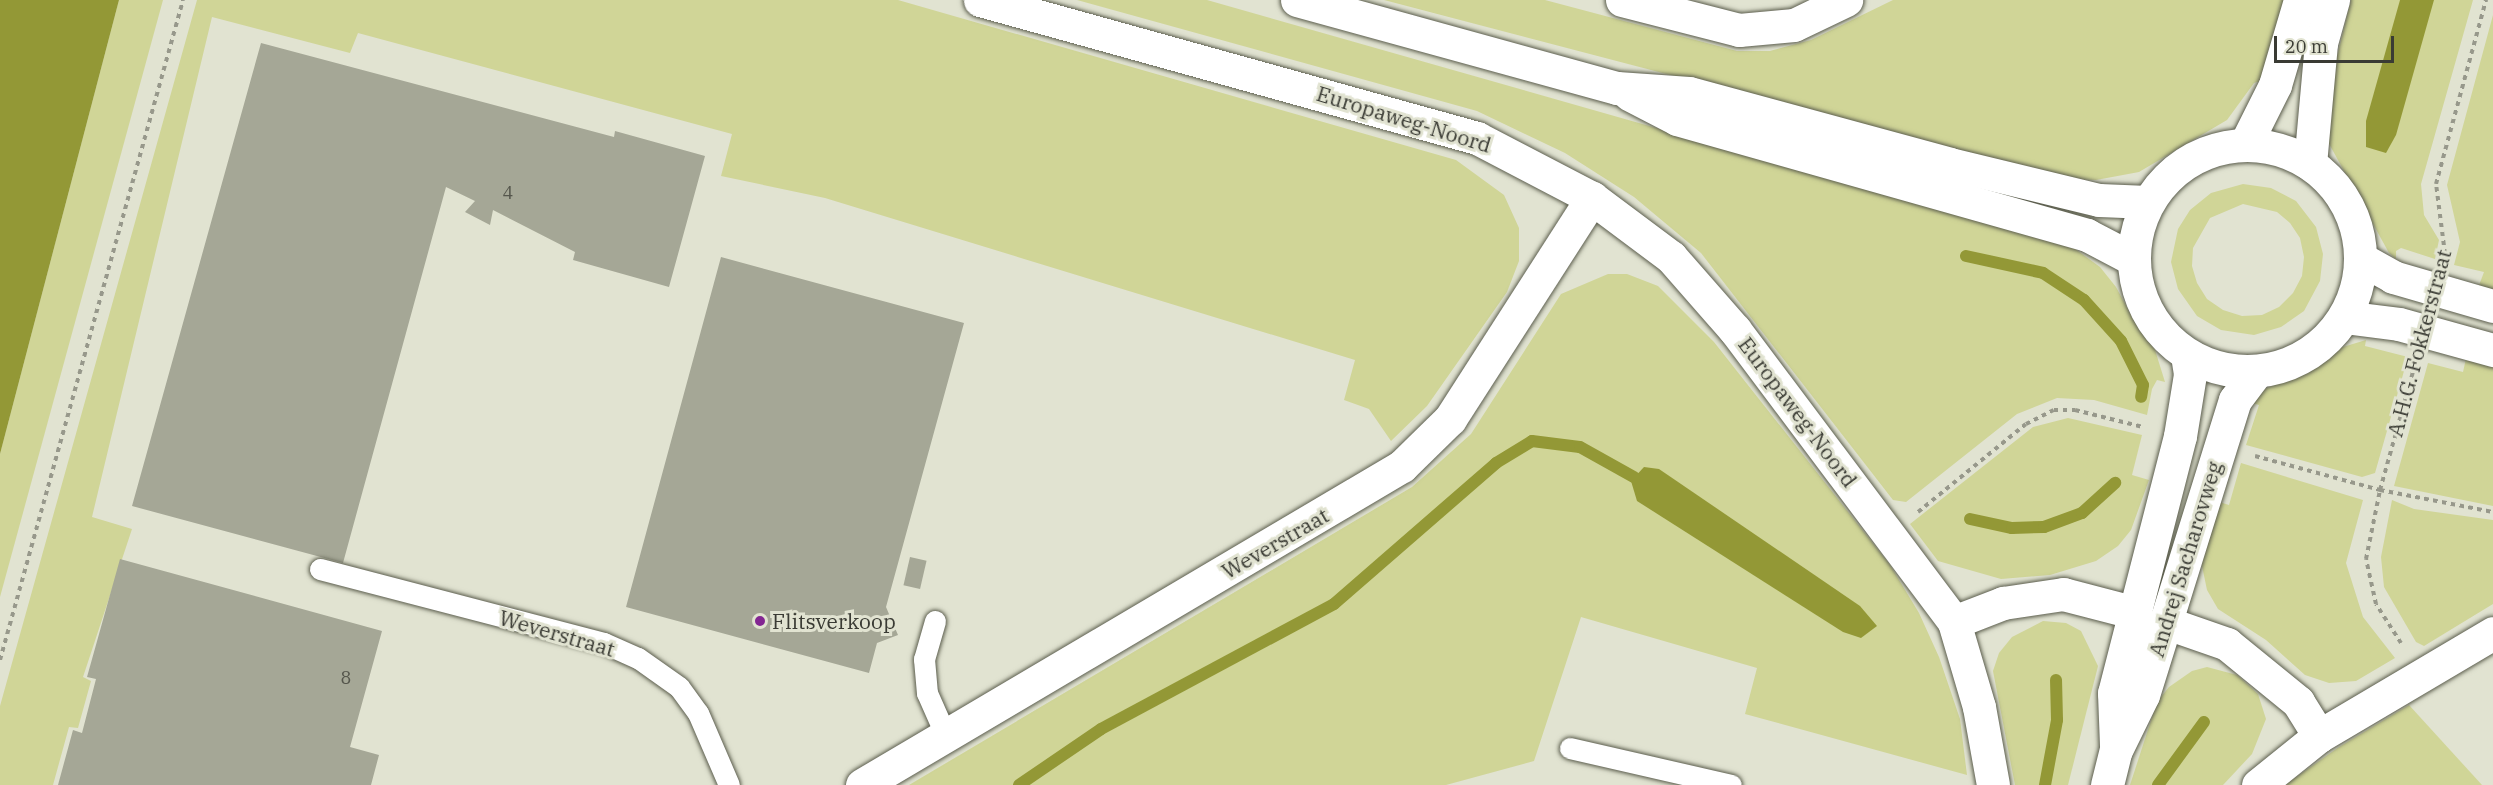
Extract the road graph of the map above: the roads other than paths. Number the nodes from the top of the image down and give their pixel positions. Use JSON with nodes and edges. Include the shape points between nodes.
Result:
{"nodes":[{"id":1,"x":980,"y":0,"type":"edge"},
{"id":2,"x":1297,"y":0,"type":"edge"},
{"id":3,"x":1622,"y":0,"type":"edge"},
{"id":4,"x":2300,"y":0,"type":"edge"},
{"id":5,"x":2333,"y":0,"type":"edge"},
{"id":6,"x":1828,"y":4,"type":"edge"},
{"id":7,"x":1672,"y":7,"type":"edge"},
{"id":8,"x":1617,"y":88,"type":"junction"},
{"id":9,"x":2245,"y":145,"type":"junction"},
{"id":10,"x":2310,"y":164,"type":"junction"},
{"id":11,"x":1592,"y":198,"type":"junction"},
{"id":12,"x":2148,"y":202,"type":"junction"},
{"id":13,"x":2133,"y":259,"type":"junction"},
{"id":14,"x":2361,"y":259,"type":"junction"},
{"id":15,"x":2493,"y":306,"type":"edge"},
{"id":16,"x":2344,"y":317,"type":"junction"},
{"id":17,"x":2493,"y":350,"type":"edge"},
{"id":18,"x":2187,"y":355,"type":"junction"},
{"id":19,"x":2256,"y":372,"type":"junction"},
{"id":20,"x":320,"y":569,"type":"dead end"},
{"id":21,"x":2150,"y":617,"type":"junction"},
{"id":22,"x":935,"y":621,"type":"dead end"},
{"id":23,"x":1954,"y":622,"type":"junction"},
{"id":24,"x":2493,"y":633,"type":"edge"},
{"id":25,"x":946,"y":736,"type":"junction"},
{"id":26,"x":2319,"y":736,"type":"junction"},
{"id":27,"x":1570,"y":748,"type":"dead end"},
{"id":28,"x":729,"y":785,"type":"edge"},
{"id":29,"x":862,"y":785,"type":"edge"},
{"id":30,"x":1731,"y":785,"type":"edge"},
{"id":31,"x":1993,"y":785,"type":"edge"},
{"id":32,"x":2107,"y":785,"type":"edge"},
{"id":33,"x":2258,"y":785,"type":"edge"}],
"edges":[{"from":1,"to":11,"type":"street","name":"Europaweg-Noord","via":[[1477,138]]},
{"from":2,"to":8,"type":"street"},
{"from":3,"to":7,"type":"street"},
{"from":4,"to":9,"type":"street","via":[[2275,85]]},
{"from":5,"to":10,"type":"street","via":[[2321,43]]},
{"from":6,"to":7,"type":"street","via":[[1794,25],[1739,30]]},
{"from":8,"to":12,"type":"street","via":[[1689,93],[2099,200]]},
{"from":8,"to":13,"type":"street","via":[[1677,119],[2087,235]]},
{"from":9,"to":10,"type":"street","via":[[2279,149]]},
{"from":9,"to":12,"type":"street","via":[[2216,149],[2189,161],[2166,178]]},
{"from":10,"to":14,"type":"street","via":[[2325,175],[2347,205],[2360,240]]},
{"from":11,"to":23,"type":"street","name":"Europaweg-Noord","via":[[1671,257],[1735,330]]},
{"from":11,"to":25,"type":"street","name":"Weverstraat","via":[[1450,419],[1402,466]]},
{"from":12,"to":13,"type":"street","via":[[2140,220]]},
{"from":13,"to":18,"type":"street","via":[[2137,287],[2148,314],[2171,343]]},
{"from":14,"to":15,"type":"street","via":[[2393,277]]},
{"from":14,"to":16,"type":"street","via":[[2356,290]]},
{"from":16,"to":17,"type":"street","via":[[2423,330]]},
{"from":16,"to":19,"type":"street","via":[[2328,339],[2306,355],[2282,367]]},
{"from":18,"to":19,"type":"street","via":[[2231,371]]},
{"from":18,"to":21,"type":"street","name":"Andrej Sacharovweg","via":[[2190,374]]},
{"from":19,"to":21,"type":"street","name":"Andrej Sacharovweg","via":[[2235,400]]},
{"from":20,"to":28,"type":"lane","name":"Weverstraat","via":[[573,635],[638,658],[679,687],[692,704]]},
{"from":21,"to":23,"type":"street","via":[[2062,594],[2003,603]]},
{"from":21,"to":26,"type":"street","via":[[2227,644],[2298,702]]},
{"from":21,"to":32,"type":"street","name":"Andrej Sacharovweg","via":[[2114,693],[2116,750]]},
{"from":22,"to":25,"type":"lane","via":[[924,659],[927,693]]},
{"from":23,"to":31,"type":"street","name":"Europaweg-Noord","via":[[1979,707]]},
{"from":24,"to":26,"type":"street"},
{"from":25,"to":29,"type":"street","name":"Weverstraat"},
{"from":26,"to":33,"type":"street"},
{"from":27,"to":30,"type":"lane"}]}
